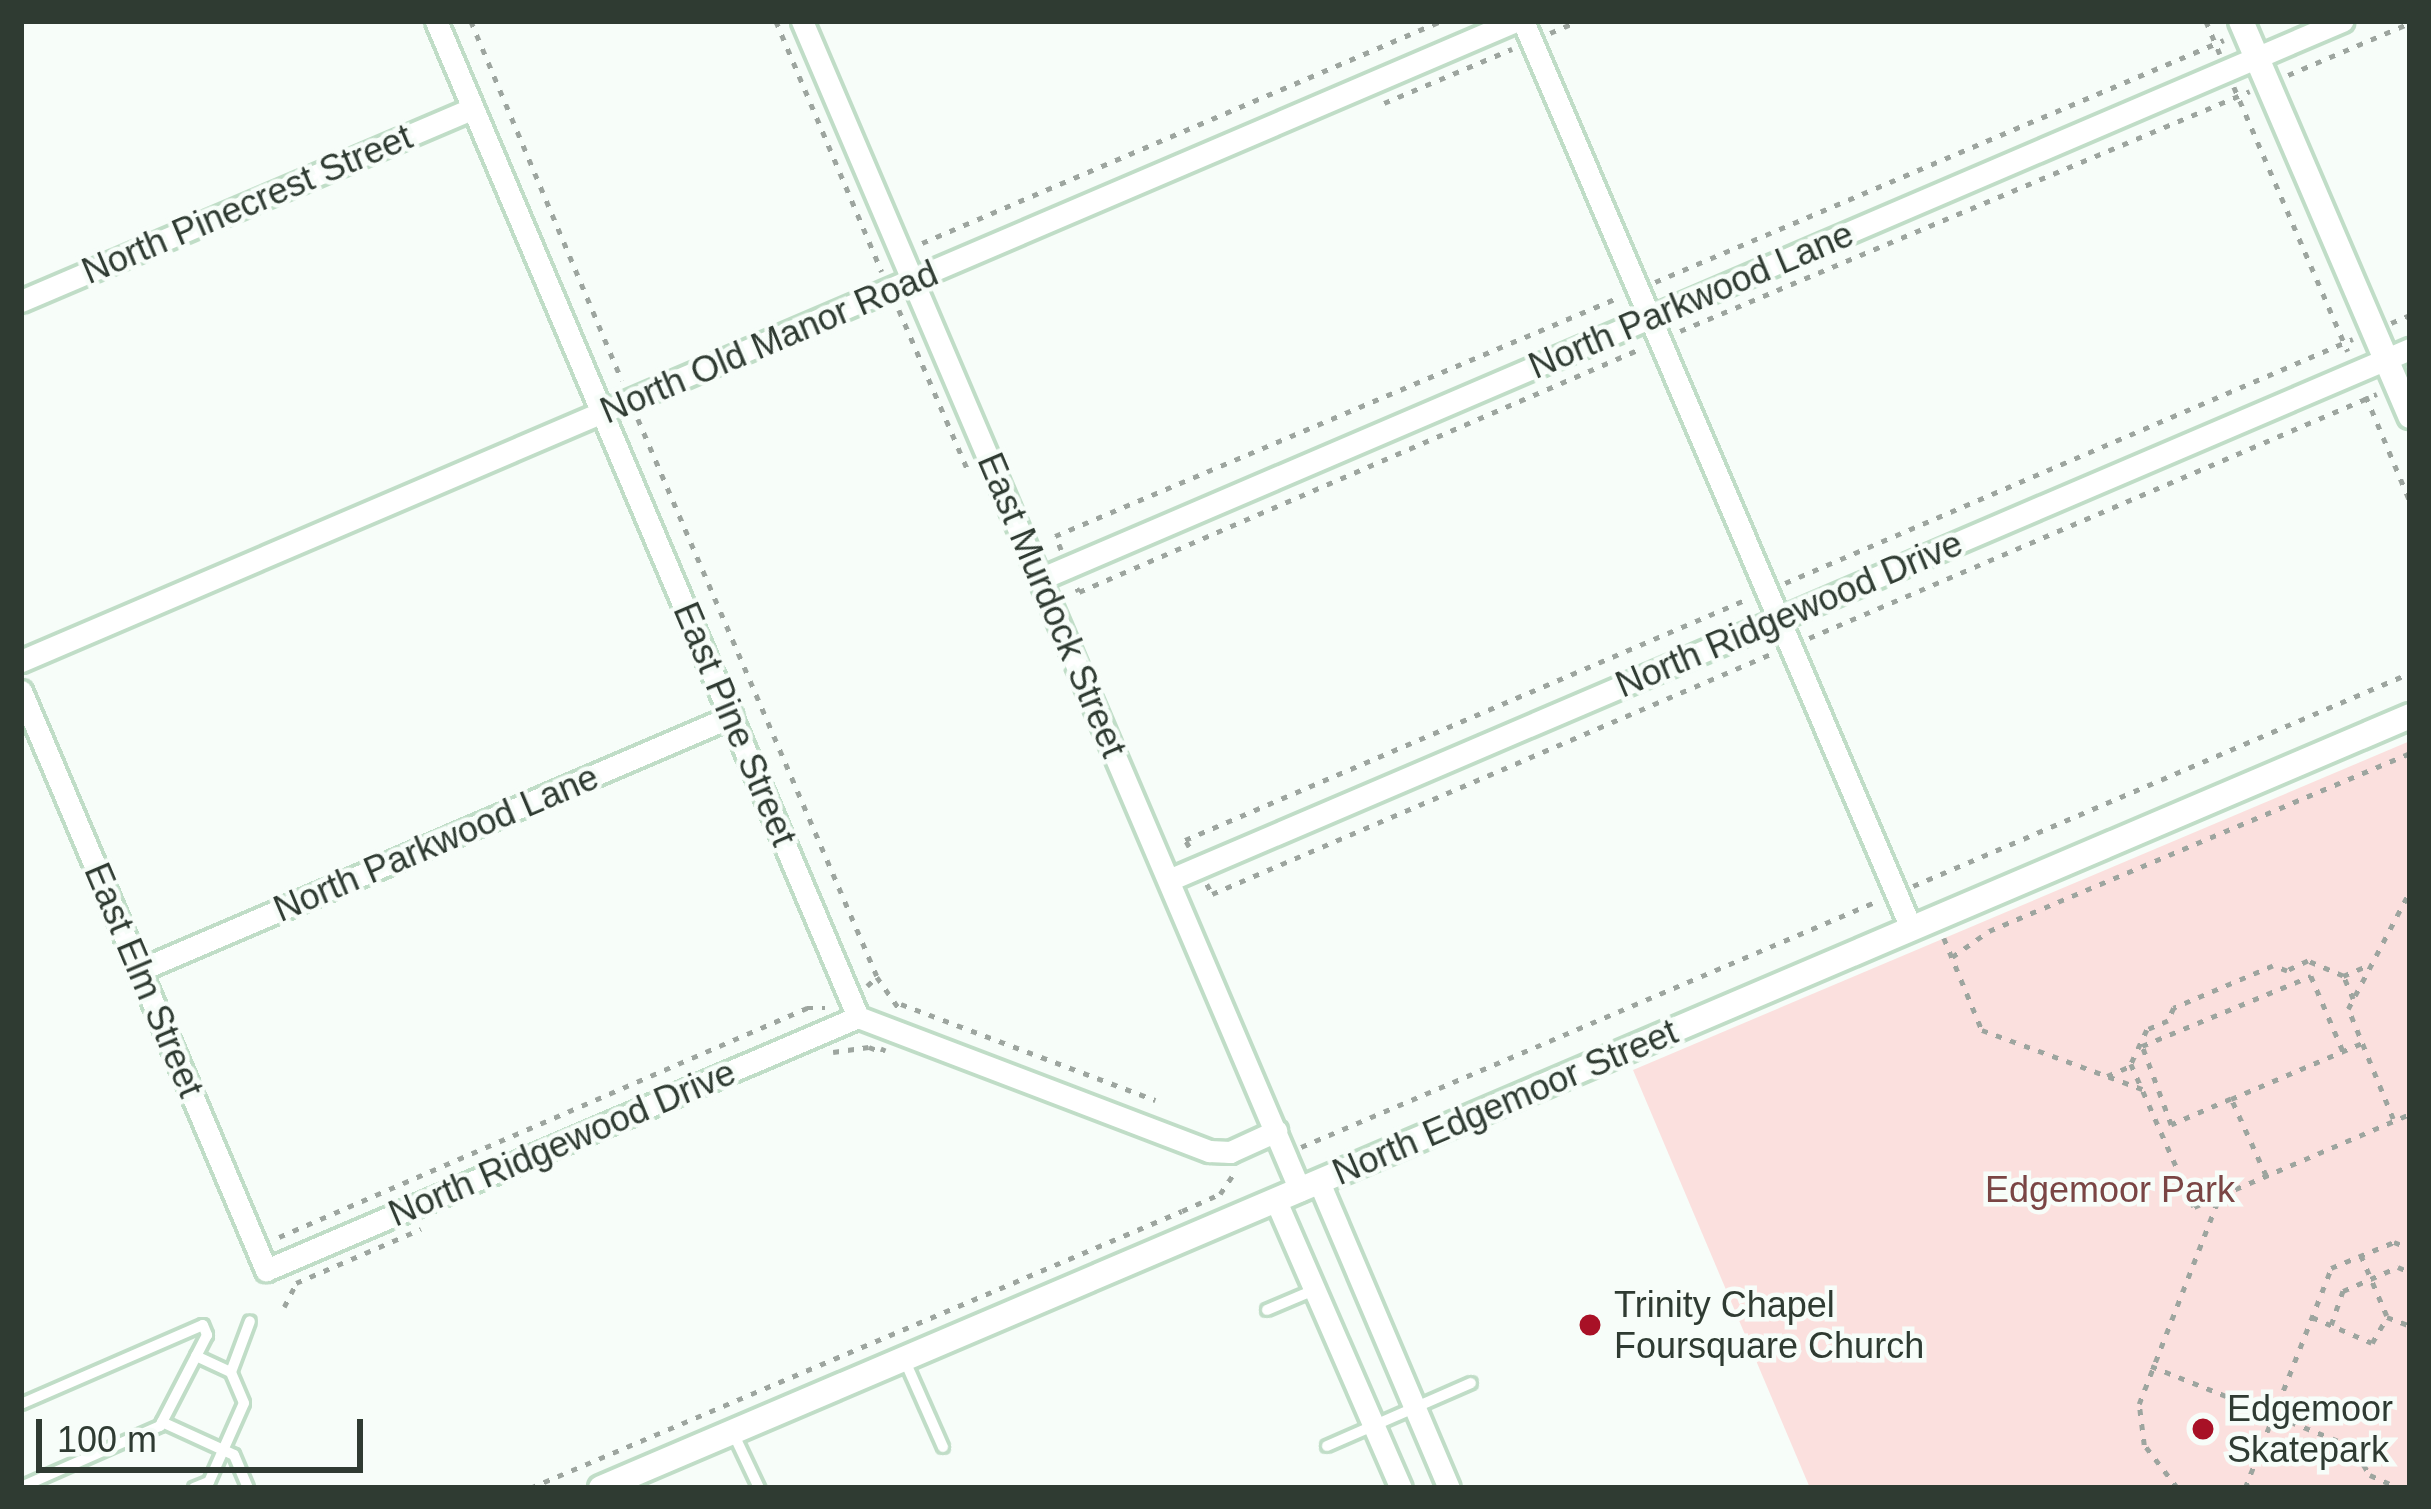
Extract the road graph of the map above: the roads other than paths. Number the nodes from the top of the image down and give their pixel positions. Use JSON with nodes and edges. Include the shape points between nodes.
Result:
{"nodes":[{"id":1,"x":436,"y":21,"type":"edge"},
{"id":2,"x":802,"y":21,"type":"edge"},
{"id":3,"x":1519,"y":21,"type":"edge"},
{"id":4,"x":2342,"y":21,"type":"edge"},
{"id":5,"x":2243,"y":26,"type":"edge"},
{"id":6,"x":2257,"y":57,"type":"junction"},
{"id":7,"x":472,"y":108,"type":"junction"},
{"id":8,"x":913,"y":280,"type":"junction"},
{"id":9,"x":21,"y":301,"type":"edge"},
{"id":10,"x":1650,"y":318,"type":"junction"},
{"id":11,"x":2410,"y":349,"type":"edge"},
{"id":12,"x":2386,"y":360,"type":"junction"},
{"id":13,"x":602,"y":412,"type":"junction"},
{"id":14,"x":2410,"y":416,"type":"edge"},
{"id":15,"x":1040,"y":578,"type":"junction"},
{"id":16,"x":1779,"y":618,"type":"junction"},
{"id":17,"x":21,"y":661,"type":"edge"},
{"id":18,"x":21,"y":691,"type":"edge"},
{"id":19,"x":732,"y":716,"type":"junction"},
{"id":20,"x":2410,"y":716,"type":"edge"},
{"id":21,"x":1169,"y":880,"type":"junction"},
{"id":22,"x":1924,"y":923,"type":"junction"},
{"id":23,"x":140,"y":970,"type":"junction"},
{"id":24,"x":858,"y":1017,"type":"junction"},
{"id":25,"x":1276,"y":1131,"type":"junction"},
{"id":26,"x":1310,"y":1186,"type":"junction"},
{"id":27,"x":1276,"y":1201,"type":"junction"},
{"id":28,"x":266,"y":1270,"type":"joint"},
{"id":29,"x":1315,"y":1290,"type":"junction"},
{"id":30,"x":1267,"y":1310,"type":"dead end"},
{"id":31,"x":250,"y":1321,"type":"dead end"},
{"id":32,"x":196,"y":1356,"type":"junction"},
{"id":33,"x":905,"y":1361,"type":"junction"},
{"id":34,"x":231,"y":1372,"type":"junction"},
{"id":35,"x":1471,"y":1383,"type":"dead end"},
{"id":36,"x":21,"y":1404,"type":"edge"},
{"id":37,"x":1415,"y":1407,"type":"junction"},
{"id":38,"x":162,"y":1422,"type":"junction"},
{"id":39,"x":1373,"y":1425,"type":"junction"},
{"id":40,"x":734,"y":1435,"type":"junction"},
{"id":41,"x":1327,"y":1445,"type":"dead end"},
{"id":42,"x":943,"y":1447,"type":"dead end"},
{"id":43,"x":223,"y":1450,"type":"junction"},
{"id":44,"x":21,"y":1487,"type":"edge"},
{"id":45,"x":194,"y":1488,"type":"edge"},
{"id":46,"x":248,"y":1488,"type":"edge"},
{"id":47,"x":601,"y":1488,"type":"edge"},
{"id":48,"x":759,"y":1488,"type":"edge"},
{"id":49,"x":1401,"y":1488,"type":"edge"},
{"id":50,"x":1449,"y":1488,"type":"edge"}],
"edges":[{"from":1,"to":7,"type":"street","name":"East Pine Street"},
{"from":2,"to":8,"type":"street","name":"East Murdock Street"},
{"from":3,"to":8,"type":"street","name":"North Old Manor Road"},
{"from":3,"to":10,"type":"street"},
{"from":4,"to":6,"type":"street","name":"North Parkwood Lane"},
{"from":5,"to":6,"type":"street"},
{"from":6,"to":10,"type":"street","name":"North Parkwood Lane"},
{"from":6,"to":12,"type":"street"},
{"from":7,"to":9,"type":"street","name":"North Pinecrest Street"},
{"from":7,"to":13,"type":"street","name":"East Pine Street"},
{"from":8,"to":13,"type":"street","name":"North Old Manor Road"},
{"from":8,"to":15,"type":"street","name":"East Murdock Street"},
{"from":10,"to":15,"type":"street","name":"North Parkwood Lane"},
{"from":10,"to":16,"type":"street"},
{"from":11,"to":12,"type":"street","name":"North Ridgewood Drive"},
{"from":12,"to":14,"type":"street"},
{"from":12,"to":16,"type":"street","name":"North Ridgewood Drive"},
{"from":13,"to":17,"type":"street","name":"North Old Manor Road"},
{"from":13,"to":19,"type":"street","name":"East Pine Street"},
{"from":15,"to":21,"type":"street","name":"East Murdock Street"},
{"from":16,"to":21,"type":"street","name":"North Ridgewood Drive"},
{"from":16,"to":22,"type":"street","via":[[1896,893]]},
{"from":18,"to":23,"type":"street","name":"East Elm Street"},
{"from":19,"to":23,"type":"street","name":"North Parkwood Lane"},
{"from":19,"to":24,"type":"street","name":"East Pine Street"},
{"from":20,"to":22,"type":"street","name":"North Edgemoor Street"},
{"from":21,"to":25,"type":"street","name":"East Murdock Street"},
{"from":22,"to":26,"type":"street","name":"North Edgemoor Street"},
{"from":23,"to":28,"type":"street","name":"East Elm Street"},
{"from":24,"to":25,"type":"street","via":[[1209,1151],[1230,1152]]},
{"from":24,"to":28,"type":"street","name":"North Ridgewood Drive"},
{"from":25,"to":26,"type":"street","name":"East Murdock Street"},
{"from":26,"to":27,"type":"street","name":"North Edgemoor Street"},
{"from":26,"to":37,"type":"street","name":"East Murdock Street"},
{"from":27,"to":29,"type":"street"},
{"from":27,"to":33,"type":"street","name":"North Edgemoor Street"},
{"from":29,"to":30,"type":"lane"},
{"from":29,"to":39,"type":"street"},
{"from":31,"to":34,"type":"lane"},
{"from":32,"to":34,"type":"lane"},
{"from":32,"to":36,"type":"lane","via":[[207,1335],[203,1325]]},
{"from":32,"to":38,"type":"lane"},
{"from":33,"to":40,"type":"street","name":"North Edgemoor Street"},
{"from":33,"to":42,"type":"lane"},
{"from":34,"to":43,"type":"lane","via":[[244,1403]]},
{"from":35,"to":37,"type":"lane"},
{"from":37,"to":39,"type":"lane"},
{"from":37,"to":50,"type":"street","name":"East Murdock Street"},
{"from":38,"to":43,"type":"lane"},
{"from":38,"to":44,"type":"lane"},
{"from":39,"to":41,"type":"lane"},
{"from":39,"to":49,"type":"street"},
{"from":40,"to":47,"type":"street","name":"North Edgemoor Street"},
{"from":40,"to":48,"type":"lane"},
{"from":43,"to":45,"type":"lane","via":[[208,1482]]},
{"from":43,"to":46,"type":"lane","via":[[234,1455]]}]}
